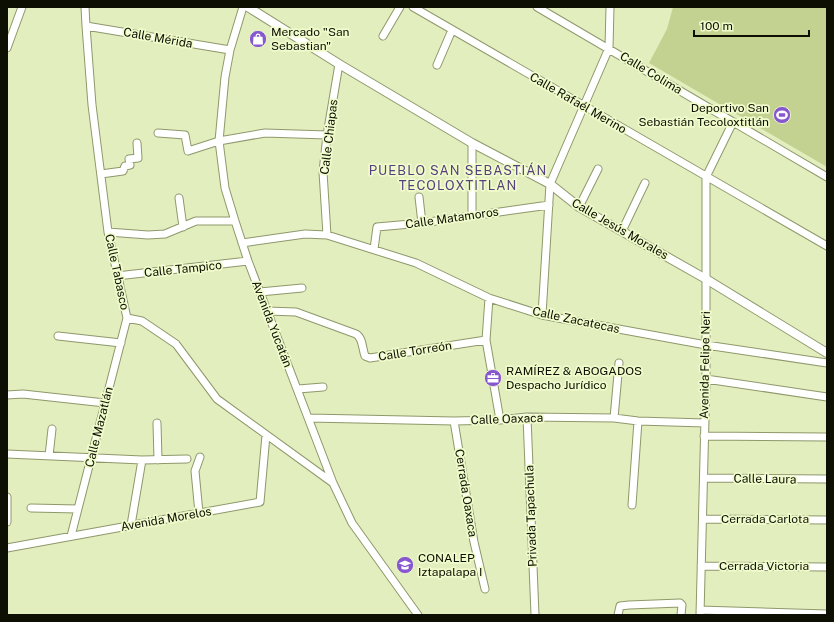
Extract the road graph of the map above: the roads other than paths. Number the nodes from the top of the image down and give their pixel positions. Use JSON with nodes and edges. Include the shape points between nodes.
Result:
{"nodes":[{"id":1,"x":22,"y":7,"type":"edge"},
{"id":2,"x":86,"y":7,"type":"edge"},
{"id":3,"x":243,"y":7,"type":"edge"},
{"id":4,"x":248,"y":7,"type":"edge"},
{"id":5,"x":400,"y":7,"type":"edge"},
{"id":6,"x":412,"y":7,"type":"edge"},
{"id":7,"x":537,"y":7,"type":"edge"},
{"id":8,"x":610,"y":7,"type":"edge"},
{"id":9,"x":86,"y":26,"type":"junction"},
{"id":10,"x":452,"y":30,"type":"junction"},
{"id":11,"x":383,"y":36,"type":"dead end"},
{"id":12,"x":9,"y":37,"type":"edge"},
{"id":13,"x":7,"y":48,"type":"edge"},
{"id":14,"x":609,"y":48,"type":"junction"},
{"id":15,"x":230,"y":50,"type":"junction"},
{"id":16,"x":339,"y":64,"type":"junction"},
{"id":17,"x":437,"y":65,"type":"dead end"},
{"id":18,"x":583,"y":106,"type":"junction"},
{"id":19,"x":734,"y":122,"type":"junction"},
{"id":20,"x":158,"y":133,"type":"dead end"},
{"id":21,"x":327,"y":135,"type":"junction"},
{"id":22,"x":220,"y":141,"type":"junction"},
{"id":23,"x":137,"y":142,"type":"dead end"},
{"id":24,"x":472,"y":143,"type":"junction"},
{"id":25,"x":598,"y":169,"type":"dead end"},
{"id":26,"x":101,"y":174,"type":"junction"},
{"id":27,"x":706,"y":176,"type":"junction"},
{"id":28,"x":827,"y":177,"type":"edge"},
{"id":29,"x":645,"y":183,"type":"dead end"},
{"id":30,"x":550,"y":184,"type":"junction"},
{"id":31,"x":419,"y":197,"type":"dead end"},
{"id":32,"x":179,"y":198,"type":"dead end"},
{"id":33,"x":549,"y":205,"type":"junction"},
{"id":34,"x":580,"y":207,"type":"junction"},
{"id":35,"x":472,"y":215,"type":"junction"},
{"id":36,"x":235,"y":221,"type":"junction"},
{"id":37,"x":422,"y":223,"type":"junction"},
{"id":38,"x":183,"y":227,"type":"junction"},
{"id":39,"x":622,"y":231,"type":"junction"},
{"id":40,"x":108,"y":232,"type":"junction"},
{"id":41,"x":327,"y":235,"type":"junction"},
{"id":42,"x":242,"y":242,"type":"junction"},
{"id":43,"x":827,"y":246,"type":"edge"},
{"id":44,"x":374,"y":249,"type":"junction"},
{"id":45,"x":248,"y":261,"type":"junction"},
{"id":46,"x":117,"y":276,"type":"junction"},
{"id":47,"x":706,"y":279,"type":"junction"},
{"id":48,"x":302,"y":288,"type":"dead end"},
{"id":49,"x":260,"y":292,"type":"junction"},
{"id":50,"x":490,"y":298,"type":"junction"},
{"id":51,"x":267,"y":311,"type":"junction"},
{"id":52,"x":542,"y":315,"type":"junction"},
{"id":53,"x":127,"y":318,"type":"junction"},
{"id":54,"x":58,"y":336,"type":"dead end"},
{"id":55,"x":486,"y":340,"type":"junction"},
{"id":56,"x":121,"y":342,"type":"junction"},
{"id":57,"x":706,"y":345,"type":"junction"},
{"id":58,"x":827,"y":353,"type":"edge"},
{"id":59,"x":618,"y":363,"type":"dead end"},
{"id":60,"x":827,"y":363,"type":"edge"},
{"id":61,"x":706,"y":379,"type":"junction"},
{"id":62,"x":323,"y":387,"type":"dead end"},
{"id":63,"x":298,"y":389,"type":"junction"},
{"id":64,"x":7,"y":395,"type":"edge"},
{"id":65,"x":827,"y":397,"type":"edge"},
{"id":66,"x":105,"y":403,"type":"junction"},
{"id":67,"x":527,"y":417,"type":"junction"},
{"id":68,"x":309,"y":418,"type":"junction"},
{"id":69,"x":614,"y":418,"type":"junction"},
{"id":70,"x":500,"y":420,"type":"junction"},
{"id":71,"x":454,"y":421,"type":"junction"},
{"id":72,"x":638,"y":421,"type":"junction"},
{"id":73,"x":157,"y":423,"type":"dead end"},
{"id":74,"x":705,"y":423,"type":"junction"},
{"id":75,"x":52,"y":430,"type":"dead end"},
{"id":76,"x":266,"y":435,"type":"junction"},
{"id":77,"x":704,"y":436,"type":"junction"},
{"id":78,"x":827,"y":437,"type":"edge"},
{"id":79,"x":7,"y":454,"type":"edge"},
{"id":80,"x":49,"y":456,"type":"junction"},
{"id":81,"x":200,"y":457,"type":"dead end"},
{"id":82,"x":91,"y":458,"type":"junction"},
{"id":83,"x":187,"y":459,"type":"dead end"},
{"id":84,"x":142,"y":460,"type":"junction"},
{"id":85,"x":158,"y":460,"type":"junction"},
{"id":86,"x":704,"y":478,"type":"junction"},
{"id":87,"x":827,"y":480,"type":"edge"},
{"id":88,"x":334,"y":483,"type":"junction"},
{"id":89,"x":7,"y":497,"type":"edge"},
{"id":90,"x":632,"y":506,"type":"dead end"},
{"id":91,"x":31,"y":508,"type":"dead end"},
{"id":92,"x":78,"y":510,"type":"junction"},
{"id":93,"x":199,"y":513,"type":"junction"},
{"id":94,"x":703,"y":519,"type":"junction"},
{"id":95,"x":827,"y":520,"type":"edge"},
{"id":96,"x":7,"y":522,"type":"edge"},
{"id":97,"x":131,"y":525,"type":"junction"},
{"id":98,"x":71,"y":536,"type":"junction"},
{"id":99,"x":7,"y":548,"type":"edge"},
{"id":100,"x":701,"y":566,"type":"junction"},
{"id":101,"x":827,"y":566,"type":"edge"},
{"id":102,"x":485,"y":588,"type":"dead end"},
{"id":103,"x":700,"y":613,"type":"edge"},
{"id":104,"x":827,"y":614,"type":"edge"},
{"id":105,"x":418,"y":615,"type":"edge"},
{"id":106,"x":535,"y":615,"type":"edge"},
{"id":107,"x":618,"y":615,"type":"edge"},
{"id":108,"x":681,"y":615,"type":"edge"}],
"edges":[{"from":1,"to":12,"type":"street"},
{"from":2,"to":9,"type":"street","name":"Calle Tabasco"},
{"from":3,"to":15,"type":"street","name":"Avenida Yucatán"},
{"from":4,"to":16,"type":"street","name":"Calle Jesús Morales"},
{"from":5,"to":11,"type":"street"},
{"from":6,"to":10,"type":"street","name":"Calle Rafaél Merino"},
{"from":7,"to":14,"type":"street","name":"Calle Colima"},
{"from":8,"to":14,"type":"street"},
{"from":9,"to":15,"type":"street","name":"Calle Mérida"},
{"from":9,"to":26,"type":"street","name":"Calle Tabasco"},
{"from":10,"to":17,"type":"street"},
{"from":10,"to":18,"type":"street","name":"Calle Rafaél Merino"},
{"from":12,"to":13,"type":"street"},
{"from":14,"to":18,"type":"street"},
{"from":14,"to":19,"type":"street","name":"Calle Colima"},
{"from":15,"to":22,"type":"street","name":"Avenida Yucatán","via":[[222,104]]},
{"from":16,"to":21,"type":"street","name":"Calle Chiapas"},
{"from":16,"to":24,"type":"street","name":"Calle Jesús Morales"},
{"from":18,"to":27,"type":"street","name":"Calle Rafaél Merino"},
{"from":18,"to":30,"type":"street"},
{"from":19,"to":27,"type":"street","name":"Avenida Felipe Neri"},
{"from":19,"to":28,"type":"street","name":"Calle Colima"},
{"from":20,"to":22,"type":"street","via":[[185,135],[188,151]]},
{"from":21,"to":22,"type":"street","via":[[266,134]]},
{"from":21,"to":41,"type":"street","name":"Calle Chiapas","via":[[323,172]]},
{"from":22,"to":36,"type":"street","name":"Avenida Yucatán","via":[[225,188]]},
{"from":23,"to":26,"type":"street","via":[[138,158],[129,159],[130,165],[125,166],[123,171]]},
{"from":24,"to":30,"type":"street","name":"Calle Jesús Morales"},
{"from":24,"to":35,"type":"street"},
{"from":25,"to":34,"type":"street"},
{"from":26,"to":40,"type":"street","name":"Calle Tabasco"},
{"from":27,"to":43,"type":"street","name":"Calle Rafaél Merino"},
{"from":27,"to":47,"type":"street","name":"Avenida Felipe Neri"},
{"from":29,"to":39,"type":"street"},
{"from":30,"to":33,"type":"street"},
{"from":30,"to":34,"type":"street","name":"Calle Jesús Morales"},
{"from":31,"to":37,"type":"street"},
{"from":32,"to":38,"type":"street"},
{"from":33,"to":35,"type":"street","name":"Calle Matamoros"},
{"from":33,"to":52,"type":"street"},
{"from":34,"to":39,"type":"street","name":"Calle Jesús Morales"},
{"from":35,"to":37,"type":"street","name":"Calle Matamoros"},
{"from":36,"to":38,"type":"street","via":[[196,221]]},
{"from":36,"to":42,"type":"street","name":"Avenida Yucatán"},
{"from":37,"to":44,"type":"street","name":"Calle Matamoros","via":[[378,227]]},
{"from":38,"to":40,"type":"street","via":[[165,234]]},
{"from":39,"to":47,"type":"street","name":"Calle Jesús Morales"},
{"from":40,"to":46,"type":"street","name":"Calle Tabasco"},
{"from":41,"to":42,"type":"street","name":"Calle Zacatecas","via":[[305,234]]},
{"from":41,"to":44,"type":"street","name":"Calle Zacatecas"},
{"from":42,"to":45,"type":"street","name":"Avenida Yucatán"},
{"from":44,"to":50,"type":"street","name":"Calle Zacatecas","via":[[416,263]]},
{"from":45,"to":46,"type":"street","name":"Calle Tampico"},
{"from":45,"to":49,"type":"street","name":"Avenida Yucatán"},
{"from":46,"to":53,"type":"street","name":"Calle Tabasco"},
{"from":47,"to":57,"type":"street","name":"Avenida Felipe Neri"},
{"from":47,"to":58,"type":"street","name":"Calle Jesús Morales"},
{"from":48,"to":49,"type":"street"},
{"from":49,"to":51,"type":"street","name":"Avenida Yucatán"},
{"from":50,"to":52,"type":"street","name":"Calle Zacatecas"},
{"from":50,"to":55,"type":"street"},
{"from":51,"to":55,"type":"street","name":"Calle Torreón","via":[[296,312],[356,334],[361,340],[365,356],[370,358]]},
{"from":51,"to":63,"type":"street","name":"Avenida Yucatán"},
{"from":52,"to":57,"type":"street","name":"Calle Zacatecas"},
{"from":53,"to":56,"type":"street","name":"Calle Mazatlán"},
{"from":53,"to":76,"type":"street","name":"Calle Tabasco","via":[[142,321],[176,344],[217,399]]},
{"from":54,"to":56,"type":"street"},
{"from":55,"to":70,"type":"street"},
{"from":56,"to":66,"type":"street","name":"Calle Mazatlán"},
{"from":57,"to":60,"type":"street","name":"Calle Zacatecas"},
{"from":57,"to":61,"type":"street","name":"Avenida Felipe Neri"},
{"from":59,"to":69,"type":"street"},
{"from":61,"to":65,"type":"street"},
{"from":61,"to":74,"type":"street","name":"Avenida Felipe Neri"},
{"from":62,"to":63,"type":"street"},
{"from":63,"to":68,"type":"street","name":"Avenida Yucatán"},
{"from":64,"to":66,"type":"street","via":[[23,394]]},
{"from":66,"to":82,"type":"street","name":"Calle Mazatlán"},
{"from":67,"to":69,"type":"street","name":"Calle Oaxaca"},
{"from":67,"to":70,"type":"street","name":"Calle Oaxaca"},
{"from":67,"to":106,"type":"street","name":"Privada Tapachula"},
{"from":68,"to":71,"type":"street","name":"Calle Oaxaca"},
{"from":68,"to":88,"type":"street","name":"Avenida Yucatán"},
{"from":69,"to":72,"type":"street","name":"Calle Oaxaca"},
{"from":70,"to":71,"type":"street","name":"Calle Oaxaca"},
{"from":71,"to":102,"type":"street","name":"Cerrada Oaxaca","via":[[474,542]]},
{"from":72,"to":74,"type":"street","name":"Calle Oaxaca"},
{"from":72,"to":90,"type":"street"},
{"from":73,"to":85,"type":"street"},
{"from":74,"to":77,"type":"street","name":"Avenida Felipe Neri"},
{"from":75,"to":80,"type":"street"},
{"from":76,"to":88,"type":"street","name":"Calle Tabasco"},
{"from":76,"to":93,"type":"street","name":"Avenida Morelos","via":[[260,502]]},
{"from":77,"to":78,"type":"street"},
{"from":77,"to":86,"type":"street","name":"Avenida Felipe Neri"},
{"from":79,"to":80,"type":"street"},
{"from":80,"to":82,"type":"street"},
{"from":81,"to":93,"type":"street","via":[[195,471]]},
{"from":82,"to":84,"type":"street"},
{"from":82,"to":92,"type":"street","name":"Calle Mazatlán"},
{"from":83,"to":85,"type":"street"},
{"from":84,"to":85,"type":"street"},
{"from":84,"to":97,"type":"street"},
{"from":86,"to":87,"type":"street","name":"Calle Laura"},
{"from":86,"to":94,"type":"street","name":"Avenida Felipe Neri"},
{"from":88,"to":105,"type":"street","name":"Avenida Yucatán","via":[[352,523]]},
{"from":89,"to":96,"type":"street"},
{"from":91,"to":92,"type":"street"},
{"from":92,"to":98,"type":"street","name":"Calle Mazatlán"},
{"from":93,"to":97,"type":"street","name":"Avenida Morelos"},
{"from":94,"to":95,"type":"street","name":"Cerrada Carlota"},
{"from":94,"to":100,"type":"street","name":"Avenida Felipe Neri"},
{"from":97,"to":98,"type":"street","name":"Avenida Morelos"},
{"from":98,"to":99,"type":"street","name":"Avenida Morelos"},
{"from":100,"to":101,"type":"street","name":"Cerrada Victoria"},
{"from":100,"to":103,"type":"street","name":"Avenida Felipe Neri"},
{"from":103,"to":104,"type":"street"},
{"from":107,"to":108,"type":"street","via":[[620,606],[680,603]]}]}
